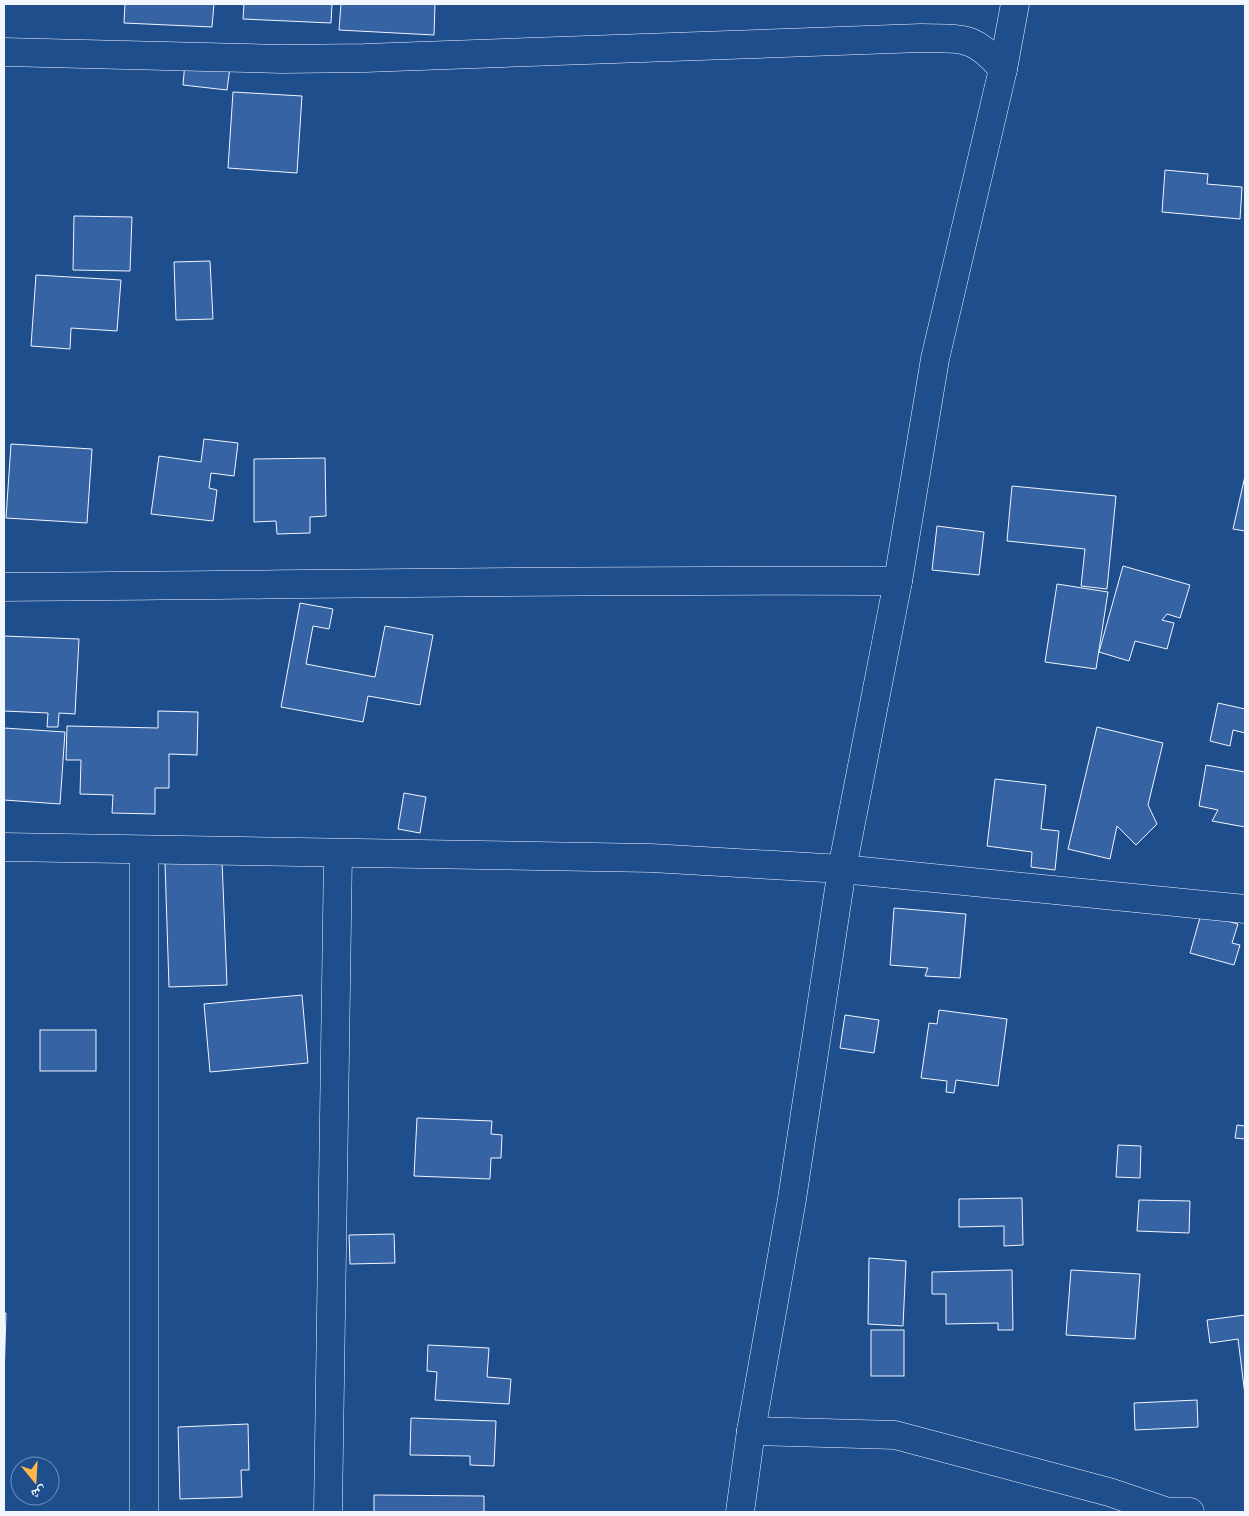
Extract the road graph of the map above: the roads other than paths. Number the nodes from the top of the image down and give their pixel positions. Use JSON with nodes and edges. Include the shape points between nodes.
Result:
{"nodes":[{"id":1,"x":1015,"y":4,"type":"edge"},
{"id":2,"x":4,"y":52,"type":"edge"},
{"id":3,"x":1003,"y":69,"type":"junction"},
{"id":4,"x":898,"y":581,"type":"junction"},
{"id":5,"x":4,"y":587,"type":"edge"},
{"id":6,"x":4,"y":847,"type":"edge"},
{"id":7,"x":144,"y":850,"type":"junction"},
{"id":8,"x":338,"y":854,"type":"junction"},
{"id":9,"x":842,"y":869,"type":"junction"},
{"id":10,"x":1245,"y":909,"type":"edge"},
{"id":11,"x":751,"y":1431,"type":"junction"},
{"id":12,"x":144,"y":1512,"type":"edge"},
{"id":13,"x":328,"y":1512,"type":"edge"},
{"id":14,"x":740,"y":1512,"type":"edge"},
{"id":15,"x":1190,"y":1512,"type":"edge"}],
"edges":[{"from":1,"to":3,"type":"street"},
{"from":2,"to":3,"type":"street","via":[[365,58],[921,38],[960,39],[976,44]]},
{"from":3,"to":4,"type":"street","via":[[935,359]]},
{"from":4,"to":5,"type":"street","via":[[666,579]]},
{"from":4,"to":9,"type":"street"},
{"from":6,"to":7,"type":"street"},
{"from":7,"to":8,"type":"street"},
{"from":7,"to":12,"type":"street"},
{"from":8,"to":9,"type":"street","via":[[652,858]]},
{"from":8,"to":13,"type":"street"},
{"from":9,"to":10,"type":"street"},
{"from":9,"to":11,"type":"street","via":[[792,1199]]},
{"from":11,"to":14,"type":"street"},
{"from":11,"to":15,"type":"street","via":[[895,1435],[1109,1492],[1168,1512]]}]}
